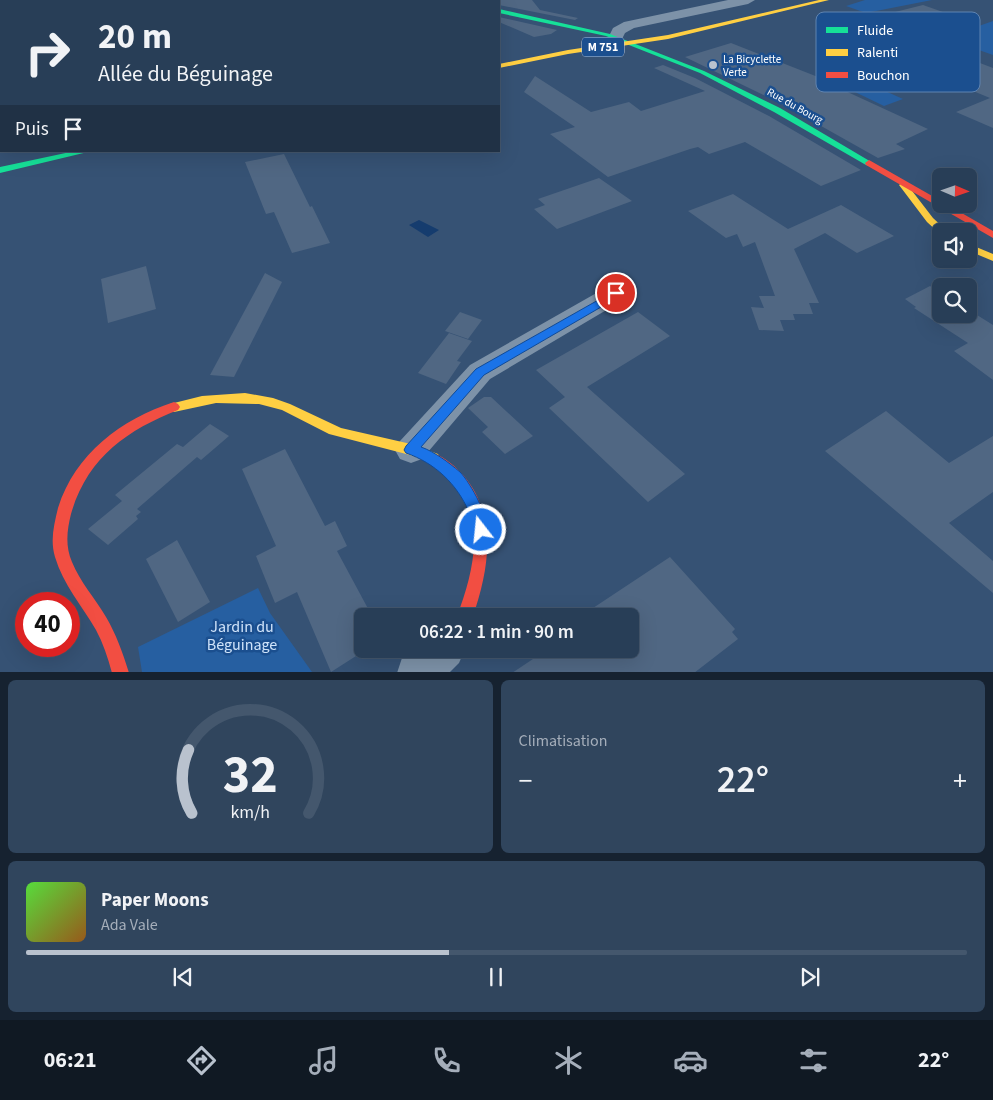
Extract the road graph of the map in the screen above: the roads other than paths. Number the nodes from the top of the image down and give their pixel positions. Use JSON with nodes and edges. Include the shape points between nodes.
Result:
{"nodes":[{"id":1,"x":748,"y":0,"type":"edge"},
{"id":2,"x":796,"y":0,"type":"edge"},
{"id":3,"x":826,"y":0,"type":"edge"},
{"id":4,"x":500,"y":11,"type":"edge"},
{"id":5,"x":689,"y":32,"type":"junction"},
{"id":6,"x":616,"y":38,"type":"junction"},
{"id":7,"x":631,"y":43,"type":"junction"},
{"id":8,"x":500,"y":60,"type":"edge"},
{"id":9,"x":500,"y":66,"type":"edge"},
{"id":10,"x":686,"y":66,"type":"junction"},
{"id":11,"x":49,"y":152,"type":"edge"},
{"id":12,"x":83,"y":152,"type":"edge"},
{"id":13,"x":0,"y":162,"type":"edge"},
{"id":14,"x":0,"y":170,"type":"edge"},
{"id":15,"x":888,"y":174,"type":"junction"},
{"id":16,"x":932,"y":224,"type":"edge"},
{"id":17,"x":993,"y":235,"type":"edge"},
{"id":18,"x":977,"y":250,"type":"edge"},
{"id":19,"x":993,"y":258,"type":"edge"},
{"id":20,"x":616,"y":293,"type":"dead end"},
{"id":21,"x":411,"y":450,"type":"junction"},
{"id":22,"x":469,"y":608,"type":"edge"},
{"id":23,"x":434,"y":658,"type":"edge"},
{"id":24,"x":121,"y":672,"type":"edge"},
{"id":25,"x":417,"y":672,"type":"edge"}],
"edges":[{"from":1,"to":6,"type":"street","via":[[629,25],[618,31]]},
{"from":2,"to":6,"type":"street","number":"M 751"},
{"from":3,"to":5,"type":"street","number":"M 751"},
{"from":4,"to":6,"type":"street","name":"Rue du Bourg"},
{"from":5,"to":7,"type":"street","number":"M 751"},
{"from":5,"to":10,"type":"street","name":"Rue du Bourg","via":[[675,39],[670,48]]},
{"from":6,"to":7,"type":"street","name":"Rue du Bourg"},
{"from":6,"to":8,"type":"street","number":"M 751"},
{"from":7,"to":9,"type":"street","number":"M 751"},
{"from":7,"to":10,"type":"street","name":"Rue du Bourg"},
{"from":10,"to":15,"type":"street","name":"Rue du Bourg","via":[[766,104]]},
{"from":11,"to":13,"type":"street"},
{"from":12,"to":14,"type":"street"},
{"from":15,"to":16,"type":"street","name":"Rue du Bourg","via":[[914,196]]},
{"from":15,"to":17,"type":"street","name":"Rue du Bourg"},
{"from":18,"to":19,"type":"street"},
{"from":20,"to":21,"type":"street","via":[[480,372]]},
{"from":21,"to":22,"type":"street","via":[[428,455],[456,478],[476,512],[483,547]]},
{"from":21,"to":24,"type":"street","via":[[329,429],[285,405],[234,397],[173,407],[130,427],[110,442],[85,467],[70,491],[62,513],[59,536],[70,575],[103,628]]},
{"from":23,"to":25,"type":"street"}]}
